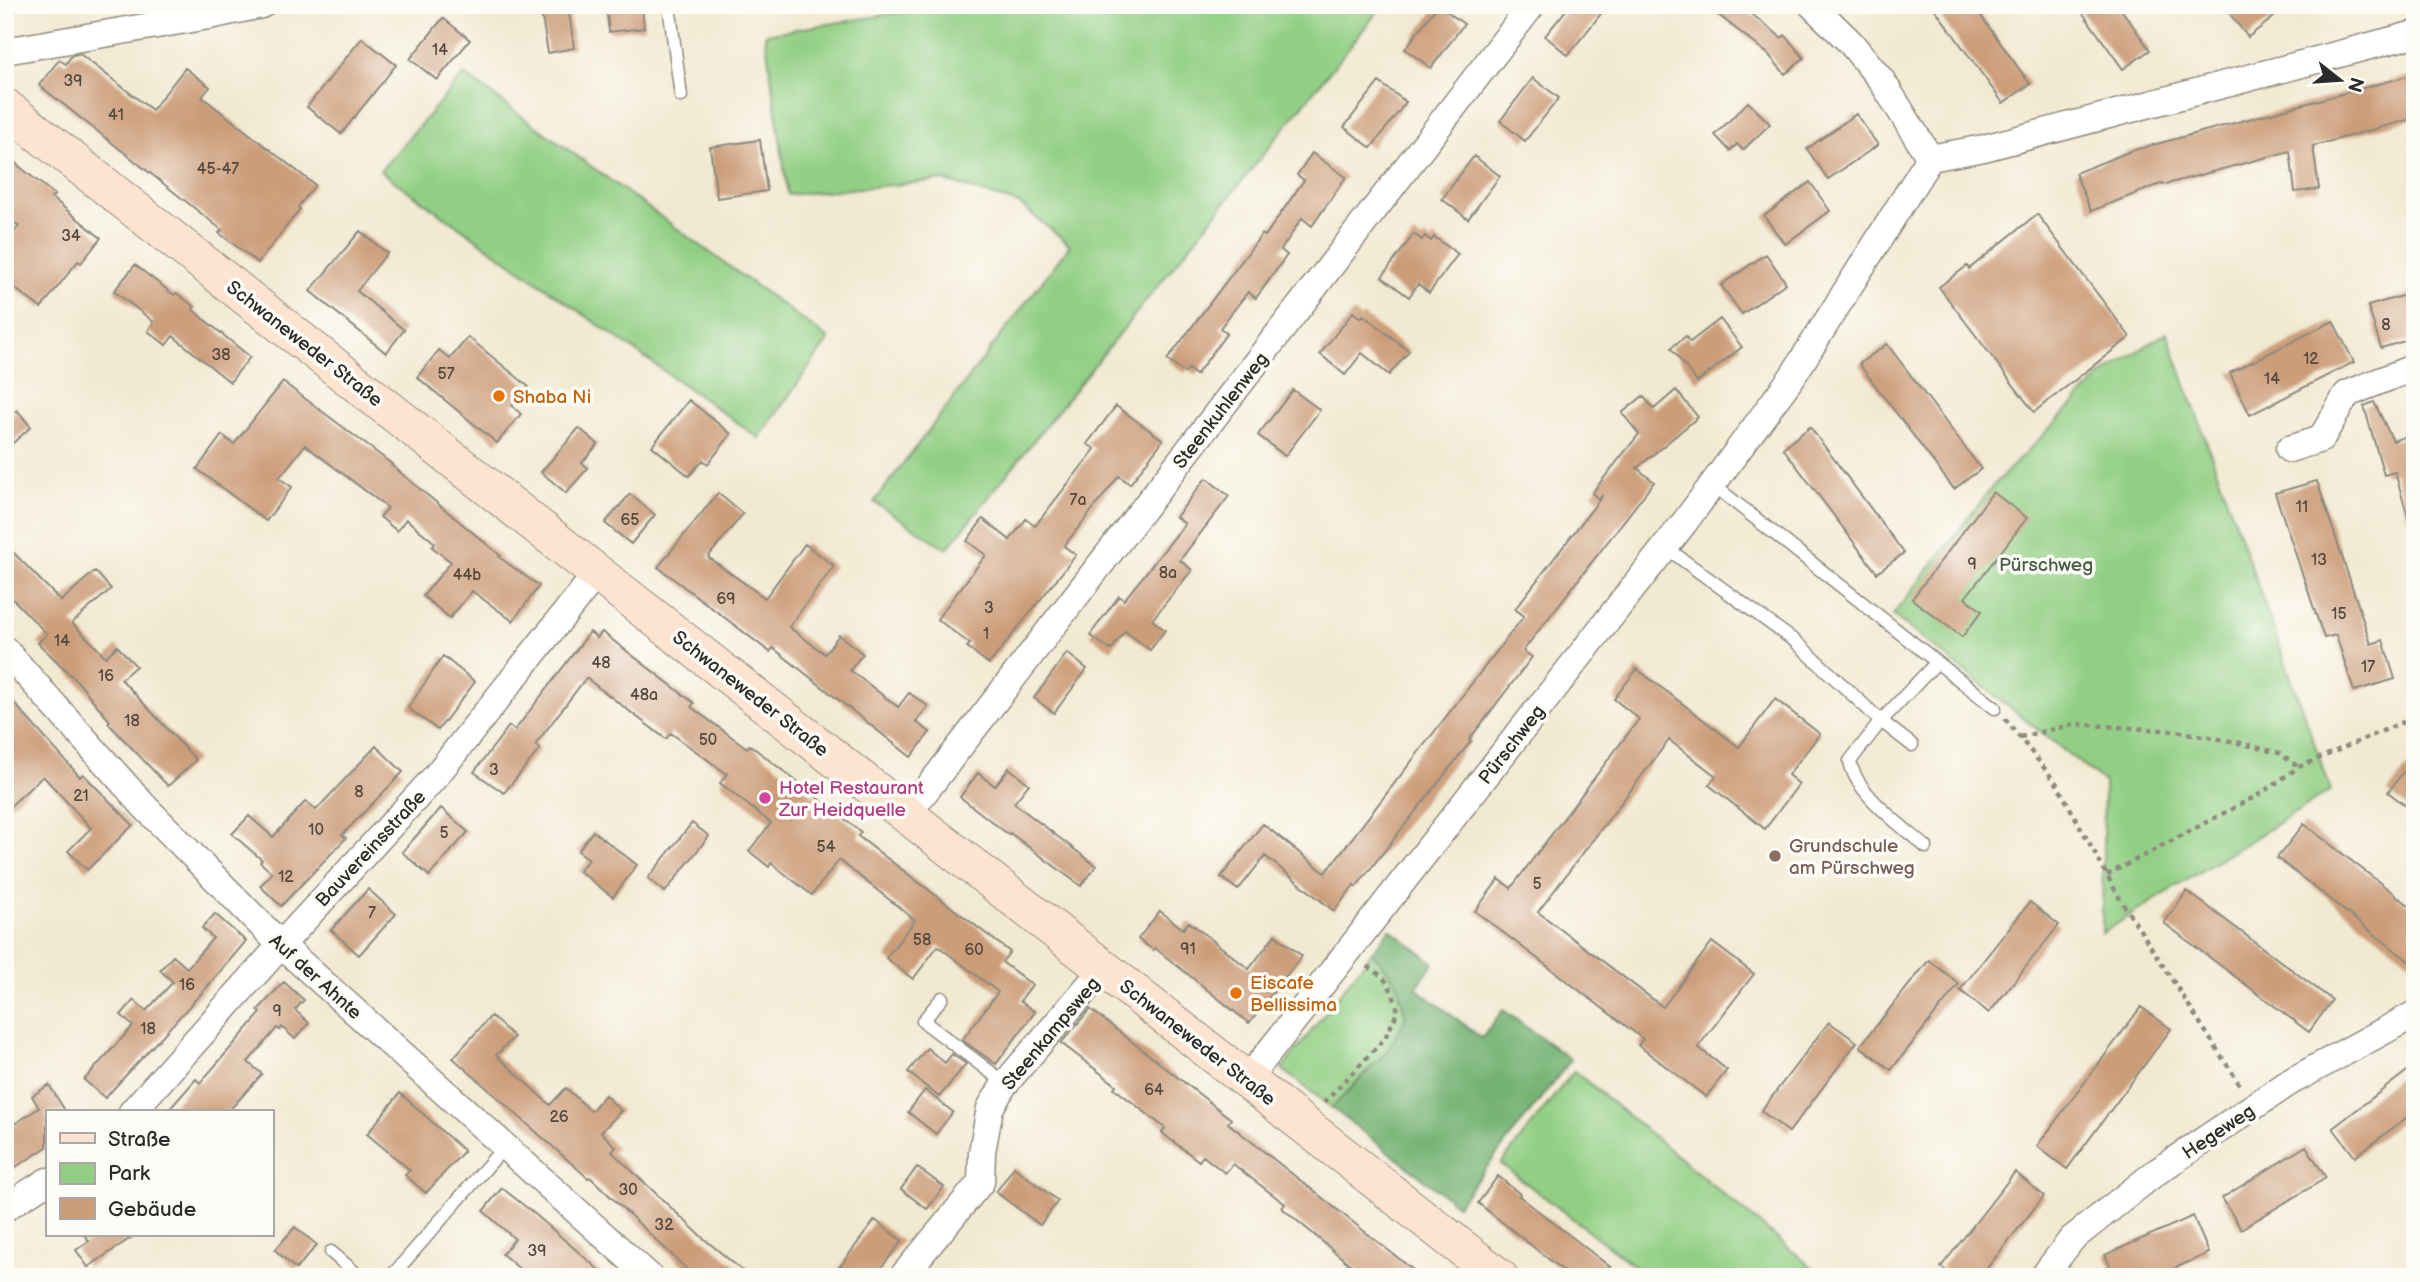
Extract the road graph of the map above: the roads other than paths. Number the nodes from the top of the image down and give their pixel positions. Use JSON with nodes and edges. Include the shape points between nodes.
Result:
{"nodes":[{"id":1,"x":261,"y":5,"type":"edge"},
{"id":2,"x":668,"y":5,"type":"edge"},
{"id":3,"x":1532,"y":5,"type":"edge"},
{"id":4,"x":1812,"y":5,"type":"edge"},
{"id":5,"x":209,"y":11,"type":"edge"},
{"id":6,"x":2415,"y":34,"type":"edge"},
{"id":7,"x":5,"y":51,"type":"edge"},
{"id":8,"x":681,"y":96,"type":"dead end"},
{"id":9,"x":5,"y":107,"type":"edge"},
{"id":10,"x":1930,"y":158,"type":"junction"},
{"id":11,"x":2415,"y":367,"type":"edge"},
{"id":12,"x":2289,"y":449,"type":"dead end"},
{"id":13,"x":1713,"y":484,"type":"junction"},
{"id":14,"x":1665,"y":547,"type":"junction"},
{"id":15,"x":597,"y":573,"type":"junction"},
{"id":16,"x":5,"y":650,"type":"edge"},
{"id":17,"x":1937,"y":662,"type":"junction"},
{"id":18,"x":1996,"y":708,"type":"road end"},
{"id":19,"x":1881,"y":721,"type":"junction"},
{"id":20,"x":1912,"y":745,"type":"dead end"},
{"id":21,"x":907,"y":815,"type":"junction"},
{"id":22,"x":1926,"y":847,"type":"dead end"},
{"id":23,"x":281,"y":945,"type":"junction"},
{"id":24,"x":1104,"y":968,"type":"junction"},
{"id":25,"x":942,"y":998,"type":"dead end"},
{"id":26,"x":2415,"y":1014,"type":"edge"},
{"id":27,"x":1247,"y":1080,"type":"junction"},
{"id":28,"x":1005,"y":1083,"type":"junction"},
{"id":29,"x":134,"y":1110,"type":"edge"},
{"id":30,"x":505,"y":1146,"type":"junction"},
{"id":31,"x":46,"y":1182,"type":"edge"},
{"id":32,"x":5,"y":1208,"type":"edge"},
{"id":33,"x":331,"y":1252,"type":"dead end"},
{"id":34,"x":359,"y":1277,"type":"edge"},
{"id":35,"x":391,"y":1277,"type":"edge"},
{"id":36,"x":650,"y":1277,"type":"edge"},
{"id":37,"x":902,"y":1277,"type":"edge"},
{"id":38,"x":1499,"y":1277,"type":"edge"},
{"id":39,"x":2043,"y":1277,"type":"edge"}],
"edges":[{"from":1,"to":5,"type":"street"},
{"from":2,"to":8,"type":"lane"},
{"from":3,"to":21,"type":"street","name":"Steenkuhlenweg"},
{"from":4,"to":10,"type":"street","via":[[1882,82]]},
{"from":5,"to":7,"type":"street"},
{"from":6,"to":10,"type":"street","via":[[1995,145]]},
{"from":9,"to":15,"type":"main road","name":"Schwaneweder Straße"},
{"from":10,"to":13,"type":"street","name":"Pürschweg","via":[[1792,377]]},
{"from":11,"to":12,"type":"street","via":[[2347,394],[2321,439]]},
{"from":13,"to":14,"type":"street","name":"Pürschweg"},
{"from":13,"to":17,"type":"lane"},
{"from":14,"to":19,"type":"lane","via":[[1796,642]]},
{"from":14,"to":27,"type":"street","name":"Pürschweg"},
{"from":15,"to":21,"type":"main road","name":"Schwaneweder Straße"},
{"from":15,"to":23,"type":"street","name":"Bauvereinsstraße","via":[[435,778]]},
{"from":16,"to":23,"type":"street","name":"Auf der Ahnte","via":[[144,806]]},
{"from":17,"to":18,"type":"lane"},
{"from":17,"to":19,"type":"lane"},
{"from":19,"to":20,"type":"lane"},
{"from":19,"to":22,"type":"lane","via":[[1850,761],[1852,774],[1879,806]]},
{"from":21,"to":24,"type":"main road","name":"Schwaneweder Straße"},
{"from":23,"to":29,"type":"street","name":"Bauvereinsstraße"},
{"from":23,"to":30,"type":"street","name":"Auf der Ahnte"},
{"from":24,"to":27,"type":"main road","name":"Schwaneweder Straße"},
{"from":24,"to":28,"type":"street","name":"Steenkampsweg"},
{"from":25,"to":28,"type":"lane","via":[[923,1021]]},
{"from":26,"to":39,"type":"street","name":"Hegeweg","via":[[2290,1082],[2155,1174],[2072,1239]]},
{"from":27,"to":38,"type":"main road","name":"Schwaneweder Straße"},
{"from":28,"to":37,"type":"street","name":"Steenkampsweg","via":[[990,1108],[981,1182]]},
{"from":30,"to":35,"type":"lane"},
{"from":30,"to":36,"type":"street","name":"Auf der Ahnte"},
{"from":31,"to":32,"type":"street"},
{"from":33,"to":34,"type":"lane"}]}
